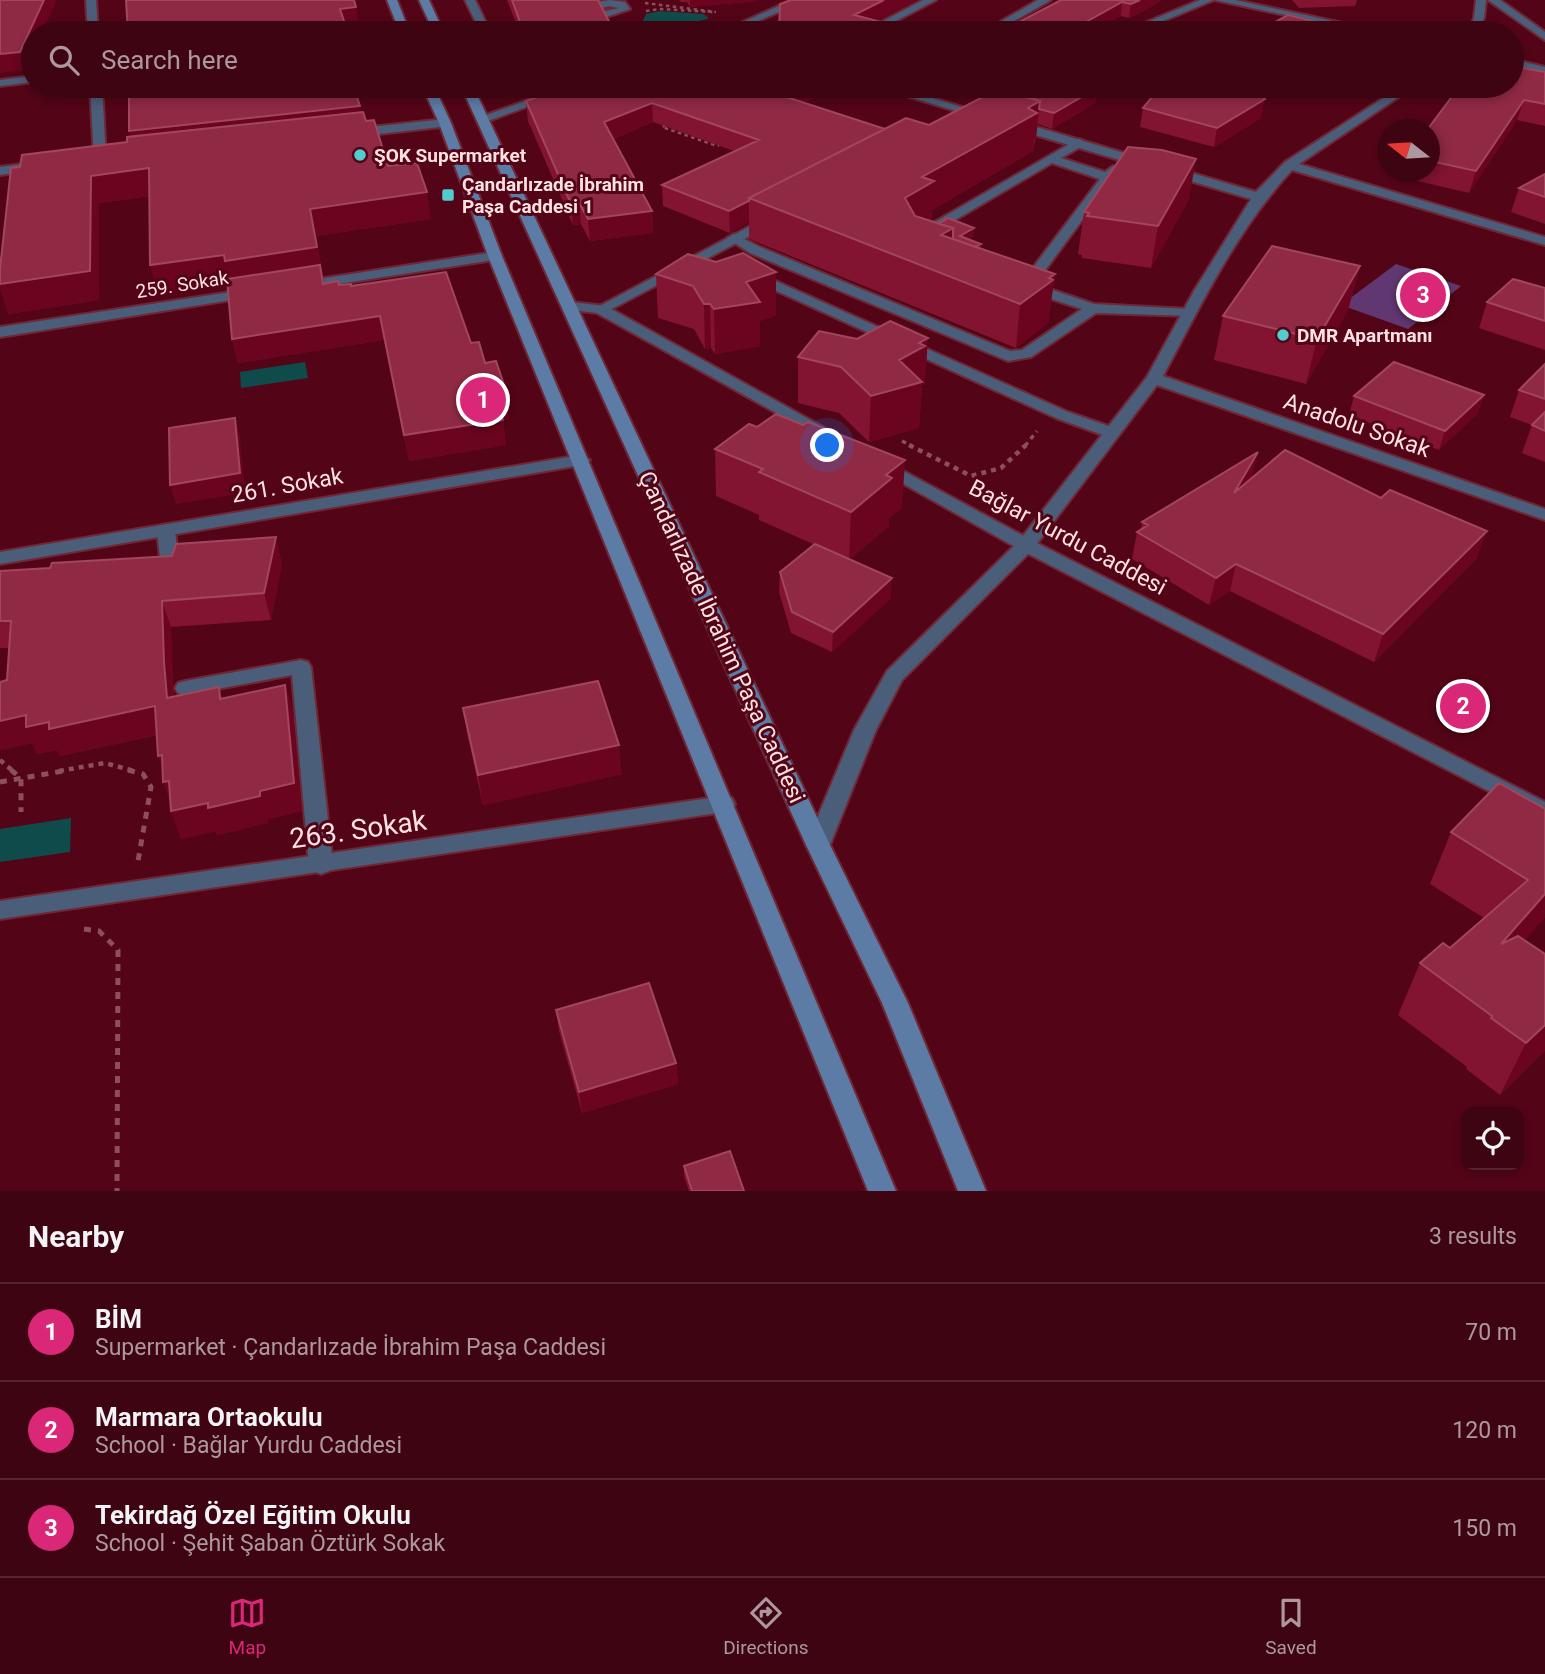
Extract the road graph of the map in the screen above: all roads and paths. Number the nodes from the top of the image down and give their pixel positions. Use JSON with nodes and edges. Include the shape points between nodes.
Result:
{"nodes":[{"id":1,"x":91,"y":0,"type":"edge"},
{"id":2,"x":392,"y":0,"type":"edge"},
{"id":3,"x":424,"y":0,"type":"edge"},
{"id":4,"x":470,"y":0,"type":"edge"},
{"id":5,"x":801,"y":0,"type":"edge"},
{"id":6,"x":931,"y":0,"type":"edge"},
{"id":7,"x":1046,"y":0,"type":"edge"},
{"id":8,"x":1209,"y":0,"type":"edge"},
{"id":9,"x":1220,"y":0,"type":"edge"},
{"id":10,"x":1481,"y":0,"type":"edge"},
{"id":11,"x":1493,"y":0,"type":"edge"},
{"id":12,"x":622,"y":1,"type":"edge"},
{"id":13,"x":786,"y":3,"type":"edge"},
{"id":14,"x":590,"y":5,"type":"edge"},
{"id":15,"x":711,"y":12,"type":"junction"},
{"id":16,"x":641,"y":13,"type":"dead end"},
{"id":17,"x":716,"y":17,"type":"dead end"},
{"id":18,"x":636,"y":18,"type":"dead end"},
{"id":19,"x":92,"y":21,"type":"edge"},
{"id":20,"x":400,"y":21,"type":"edge"},
{"id":21,"x":434,"y":21,"type":"edge"},
{"id":22,"x":480,"y":21,"type":"edge"},
{"id":23,"x":640,"y":21,"type":"edge"},
{"id":24,"x":748,"y":21,"type":"edge"},
{"id":25,"x":889,"y":21,"type":"edge"},
{"id":26,"x":1008,"y":21,"type":"edge"},
{"id":27,"x":1156,"y":21,"type":"edge"},
{"id":28,"x":1325,"y":21,"type":"edge"},
{"id":29,"x":1478,"y":21,"type":"edge"},
{"id":30,"x":1523,"y":21,"type":"edge"},
{"id":31,"x":1524,"y":22,"type":"edge"},
{"id":32,"x":1545,"y":37,"type":"edge"},
{"id":33,"x":1524,"y":57,"type":"edge"},
{"id":34,"x":1545,"y":61,"type":"edge"},
{"id":35,"x":1524,"y":65,"type":"edge"},
{"id":36,"x":1545,"y":70,"type":"edge"},
{"id":37,"x":21,"y":80,"type":"edge"},
{"id":38,"x":0,"y":83,"type":"edge"},
{"id":39,"x":96,"y":98,"type":"edge"},
{"id":40,"x":434,"y":98,"type":"edge"},
{"id":41,"x":473,"y":98,"type":"edge"},
{"id":42,"x":542,"y":98,"type":"edge"},
{"id":43,"x":927,"y":98,"type":"edge"},
{"id":44,"x":1391,"y":98,"type":"edge"},
{"id":45,"x":699,"y":110,"type":"edge"},
{"id":46,"x":973,"y":112,"type":"junction"},
{"id":47,"x":689,"y":114,"type":"junction"},
{"id":48,"x":484,"y":118,"type":"junction"},
{"id":49,"x":445,"y":123,"type":"junction"},
{"id":50,"x":949,"y":125,"type":"edge"},
{"id":51,"x":335,"y":134,"type":"edge"},
{"id":52,"x":1078,"y":143,"type":"junction"},
{"id":53,"x":114,"y":157,"type":"edge"},
{"id":54,"x":1051,"y":159,"type":"junction"},
{"id":55,"x":50,"y":165,"type":"edge"},
{"id":56,"x":1289,"y":165,"type":"junction"},
{"id":57,"x":0,"y":171,"type":"edge"},
{"id":58,"x":1259,"y":197,"type":"junction"},
{"id":59,"x":782,"y":213,"type":"edge"},
{"id":60,"x":734,"y":238,"type":"junction"},
{"id":61,"x":1545,"y":241,"type":"edge"},
{"id":62,"x":918,"y":252,"type":"edge"},
{"id":63,"x":495,"y":256,"type":"junction"},
{"id":64,"x":740,"y":269,"type":"edge"},
{"id":65,"x":289,"y":287,"type":"edge"},
{"id":66,"x":261,"y":292,"type":"edge"},
{"id":67,"x":570,"y":306,"type":"junction"},
{"id":68,"x":1093,"y":308,"type":"junction"},
{"id":69,"x":601,"y":309,"type":"junction"},
{"id":70,"x":1189,"y":313,"type":"junction"},
{"id":71,"x":0,"y":332,"type":"edge"},
{"id":72,"x":1154,"y":378,"type":"junction"},
{"id":73,"x":1052,"y":411,"type":"junction"},
{"id":74,"x":1111,"y":433,"type":"junction"},
{"id":75,"x":902,"y":442,"type":"dead end"},
{"id":76,"x":843,"y":443,"type":"edge"},
{"id":77,"x":868,"y":456,"type":"edge"},
{"id":78,"x":581,"y":460,"type":"junction"},
{"id":79,"x":1545,"y":515,"type":"edge"},
{"id":80,"x":166,"y":531,"type":"junction"},
{"id":81,"x":1026,"y":545,"type":"junction"},
{"id":82,"x":0,"y":558,"type":"edge"},
{"id":83,"x":168,"y":558,"type":"edge"},
{"id":84,"x":184,"y":688,"type":"dead end"},
{"id":85,"x":0,"y":760,"type":"edge"},
{"id":86,"x":21,"y":778,"type":"junction"},
{"id":87,"x":0,"y":782,"type":"edge"},
{"id":88,"x":724,"y":804,"type":"junction"},
{"id":89,"x":21,"y":812,"type":"dead end"},
{"id":90,"x":1545,"y":812,"type":"edge"},
{"id":91,"x":817,"y":845,"type":"junction"},
{"id":92,"x":321,"y":865,"type":"junction"},
{"id":93,"x":133,"y":890,"type":"junction"},
{"id":94,"x":0,"y":910,"type":"edge"},
{"id":95,"x":79,"y":928,"type":"dead end"},
{"id":96,"x":117,"y":1191,"type":"edge"},
{"id":97,"x":882,"y":1191,"type":"edge"},
{"id":98,"x":972,"y":1191,"type":"edge"}],
"edges":[{"from":1,"to":19,"type":"street"},
{"from":2,"to":20,"type":"main road"},
{"from":3,"to":21,"type":"main road"},
{"from":4,"to":22,"type":"street"},
{"from":5,"to":13,"type":"street"},
{"from":6,"to":25,"type":"street"},
{"from":7,"to":26,"type":"street"},
{"from":8,"to":27,"type":"street"},
{"from":9,"to":28,"type":"street"},
{"from":10,"to":29,"type":"street"},
{"from":11,"to":30,"type":"street"},
{"from":12,"to":14,"type":"street"},
{"from":12,"to":15,"type":"path","via":[[719,12]]},
{"from":13,"to":24,"type":"street"},
{"from":15,"to":16,"type":"path","via":[[659,9]]},
{"from":15,"to":17,"type":"path"},
{"from":18,"to":23,"type":"path"},
{"from":31,"to":32,"type":"street"},
{"from":33,"to":34,"type":"street"},
{"from":35,"to":36,"type":"street"},
{"from":37,"to":38,"type":"street"},
{"from":39,"to":53,"type":"street","via":[[94,159]]},
{"from":40,"to":49,"type":"main road"},
{"from":41,"to":48,"type":"main road","name":"Çandarlızade İbrahim Paşa Caddesi"},
{"from":42,"to":48,"type":"street"},
{"from":43,"to":46,"type":"street"},
{"from":44,"to":56,"type":"street"},
{"from":45,"to":47,"type":"path"},
{"from":46,"to":50,"type":"street"},
{"from":46,"to":52,"type":"street"},
{"from":47,"to":47,"type":"path","via":[[722,125],[744,133],[717,146],[662,127]]},
{"from":48,"to":67,"type":"main road","name":"Çandarlızade İbrahim Paşa Caddesi"},
{"from":49,"to":51,"type":"street"},
{"from":49,"to":63,"type":"main road"},
{"from":52,"to":54,"type":"street"},
{"from":52,"to":58,"type":"street"},
{"from":54,"to":62,"type":"street","via":[[912,239]]},
{"from":54,"to":68,"type":"street","via":[[1110,174],[1020,284]]},
{"from":55,"to":57,"type":"street"},
{"from":56,"to":58,"type":"street"},
{"from":56,"to":61,"type":"street"},
{"from":58,"to":70,"type":"street"},
{"from":59,"to":60,"type":"street"},
{"from":60,"to":68,"type":"street","via":[[1008,356],[1026,354]]},
{"from":60,"to":69,"type":"street"},
{"from":63,"to":65,"type":"street"},
{"from":63,"to":78,"type":"main road"},
{"from":64,"to":73,"type":"street"},
{"from":66,"to":71,"type":"street","name":"259. Sokak"},
{"from":67,"to":69,"type":"street"},
{"from":67,"to":91,"type":"main road","name":"Çandarlızade İbrahim Paşa Caddesi"},
{"from":68,"to":70,"type":"street"},
{"from":69,"to":76,"type":"street"},
{"from":70,"to":72,"type":"street"},
{"from":72,"to":74,"type":"street"},
{"from":72,"to":79,"type":"street","name":"Anadolu Sokak"},
{"from":73,"to":74,"type":"street"},
{"from":73,"to":75,"type":"path","via":[[1017,458],[984,476],[971,476]]},
{"from":74,"to":81,"type":"street"},
{"from":77,"to":81,"type":"street","name":"Bağlar Yurdu Caddesi"},
{"from":78,"to":80,"type":"street","name":"261. Sokak"},
{"from":78,"to":88,"type":"main road"},
{"from":80,"to":82,"type":"street","name":"261. Sokak"},
{"from":80,"to":83,"type":"street"},
{"from":81,"to":90,"type":"street","name":"Bağlar Yurdu Caddesi"},
{"from":81,"to":91,"type":"street","via":[[894,677],[865,730]]},
{"from":84,"to":92,"type":"street","via":[[302,667]]},
{"from":85,"to":86,"type":"path"},
{"from":86,"to":87,"type":"path"},
{"from":86,"to":89,"type":"path"},
{"from":86,"to":93,"type":"path","via":[[105,763],[143,774],[151,787]]},
{"from":88,"to":92,"type":"street","name":"263. Sokak"},
{"from":88,"to":97,"type":"main road"},
{"from":91,"to":98,"type":"main road","name":"Çandarlızade İbrahim Paşa Caddesi","via":[[895,1003]]},
{"from":92,"to":93,"type":"street","name":"263. Sokak"},
{"from":93,"to":94,"type":"street","name":"263. Sokak"},
{"from":95,"to":96,"type":"path","via":[[99,931],[118,950]]}]}
